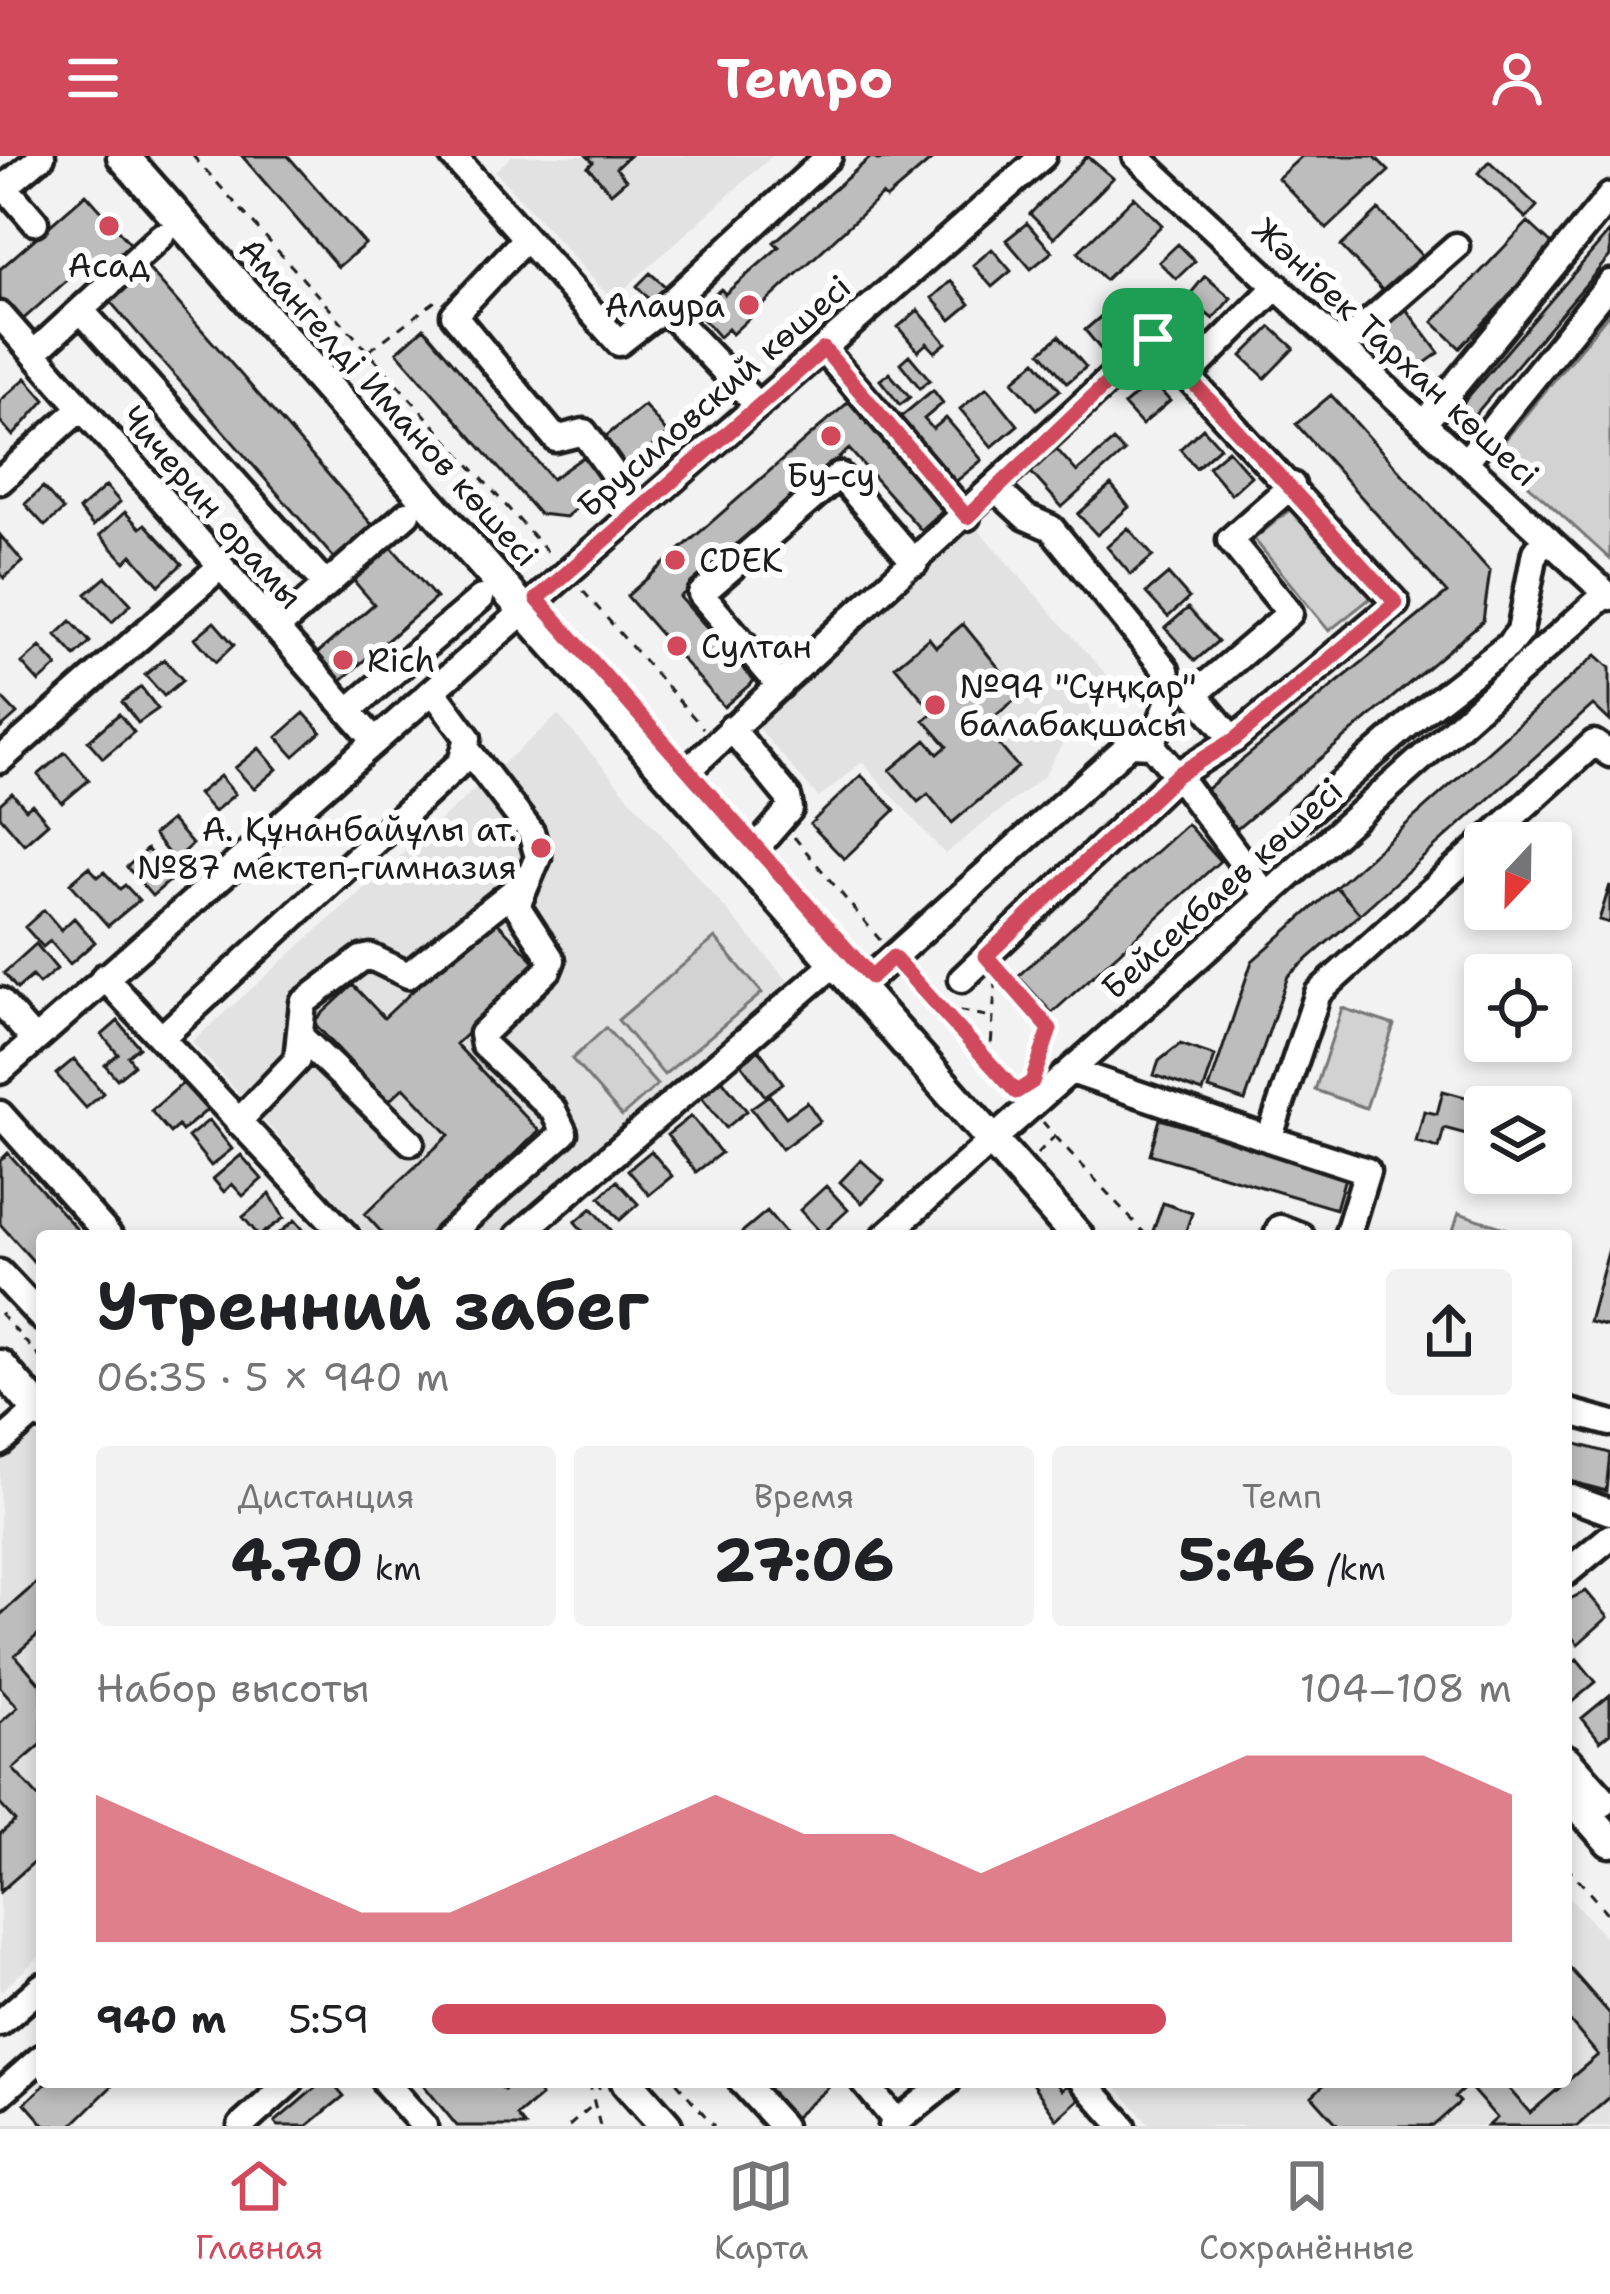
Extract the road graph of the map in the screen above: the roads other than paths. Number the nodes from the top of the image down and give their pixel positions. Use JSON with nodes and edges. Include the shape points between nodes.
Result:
{"nodes":[{"id":1,"x":41,"y":156,"type":"edge"},
{"id":2,"x":123,"y":156,"type":"edge"},
{"id":3,"x":150,"y":156,"type":"edge"},
{"id":4,"x":453,"y":156,"type":"edge"},
{"id":5,"x":829,"y":156,"type":"edge"},
{"id":6,"x":1042,"y":156,"type":"edge"},
{"id":7,"x":1136,"y":156,"type":"edge"},
{"id":8,"x":2,"y":189,"type":"edge"},
{"id":9,"x":1610,"y":196,"type":"edge"},
{"id":10,"x":35,"y":222,"type":"dead end"},
{"id":11,"x":161,"y":236,"type":"dead end"},
{"id":12,"x":525,"y":239,"type":"junction"},
{"id":13,"x":1456,"y":246,"type":"dead end"},
{"id":14,"x":1610,"y":284,"type":"edge"},
{"id":15,"x":1277,"y":286,"type":"junction"},
{"id":16,"x":664,"y":308,"type":"junction"},
{"id":17,"x":81,"y":310,"type":"junction"},
{"id":18,"x":0,"y":316,"type":"edge"},
{"id":19,"x":1342,"y":346,"type":"junction"},
{"id":20,"x":824,"y":349,"type":"junction"},
{"id":21,"x":34,"y":353,"type":"junction"},
{"id":22,"x":1187,"y":376,"type":"junction"},
{"id":23,"x":758,"y":406,"type":"junction"},
{"id":24,"x":81,"y":408,"type":"junction"},
{"id":25,"x":1424,"y":423,"type":"junction"},
{"id":26,"x":1466,"y":461,"type":"junction"},
{"id":27,"x":0,"y":481,"type":"edge"},
{"id":28,"x":1292,"y":485,"type":"junction"},
{"id":29,"x":996,"y":489,"type":"junction"},
{"id":30,"x":639,"y":510,"type":"junction"},
{"id":31,"x":407,"y":514,"type":"dead end"},
{"id":32,"x":967,"y":517,"type":"junction"},
{"id":33,"x":1548,"y":539,"type":"junction"},
{"id":34,"x":915,"y":563,"type":"junction"},
{"id":35,"x":221,"y":566,"type":"junction"},
{"id":36,"x":326,"y":585,"type":"junction"},
{"id":37,"x":1608,"y":596,"type":"edge"},
{"id":38,"x":481,"y":598,"type":"dead end"},
{"id":39,"x":531,"y":604,"type":"junction"},
{"id":40,"x":276,"y":629,"type":"junction"},
{"id":41,"x":780,"y":686,"type":"junction"},
{"id":42,"x":433,"y":691,"type":"junction"},
{"id":43,"x":348,"y":711,"type":"junction"},
{"id":44,"x":724,"y":736,"type":"junction"},
{"id":45,"x":1234,"y":740,"type":"junction"},
{"id":46,"x":375,"y":741,"type":"junction"},
{"id":47,"x":1152,"y":746,"type":"junction"},
{"id":48,"x":467,"y":749,"type":"junction"},
{"id":49,"x":1610,"y":754,"type":"edge"},
{"id":50,"x":0,"y":760,"type":"edge"},
{"id":51,"x":688,"y":770,"type":"junction"},
{"id":52,"x":1177,"y":775,"type":"junction"},
{"id":53,"x":1302,"y":817,"type":"dead end"},
{"id":54,"x":756,"y":848,"type":"junction"},
{"id":55,"x":526,"y":881,"type":"junction"},
{"id":56,"x":1267,"y":896,"type":"junction"},
{"id":57,"x":834,"y":964,"type":"junction"},
{"id":58,"x":882,"y":967,"type":"junction"},
{"id":59,"x":104,"y":977,"type":"junction"},
{"id":60,"x":962,"y":979,"type":"dead end"},
{"id":61,"x":0,"y":1001,"type":"edge"},
{"id":62,"x":301,"y":1037,"type":"junction"},
{"id":63,"x":160,"y":1038,"type":"junction"},
{"id":64,"x":34,"y":1040,"type":"junction"},
{"id":65,"x":0,"y":1071,"type":"edge"},
{"id":66,"x":1074,"y":1072,"type":"junction"},
{"id":67,"x":0,"y":1114,"type":"edge"},
{"id":68,"x":238,"y":1122,"type":"junction"},
{"id":69,"x":999,"y":1135,"type":"junction"},
{"id":70,"x":1269,"y":1139,"type":"junction"},
{"id":71,"x":411,"y":1142,"type":"dead end"},
{"id":72,"x":104,"y":1230,"type":"edge"},
{"id":73,"x":340,"y":1230,"type":"edge"},
{"id":74,"x":454,"y":1230,"type":"edge"},
{"id":75,"x":525,"y":1230,"type":"edge"},
{"id":76,"x":892,"y":1230,"type":"edge"},
{"id":77,"x":1072,"y":1230,"type":"edge"},
{"id":78,"x":1093,"y":1230,"type":"edge"},
{"id":79,"x":1349,"y":1230,"type":"edge"},
{"id":80,"x":0,"y":1273,"type":"edge"},
{"id":81,"x":36,"y":1312,"type":"edge"},
{"id":82,"x":0,"y":1366,"type":"edge"},
{"id":83,"x":36,"y":1407,"type":"edge"},
{"id":84,"x":1572,"y":1413,"type":"edge"},
{"id":85,"x":36,"y":1415,"type":"edge"},
{"id":86,"x":1610,"y":1423,"type":"edge"},
{"id":87,"x":0,"y":1443,"type":"edge"},
{"id":88,"x":1572,"y":1498,"type":"edge"},
{"id":89,"x":1610,"y":1512,"type":"edge"},
{"id":90,"x":1610,"y":1537,"type":"edge"},
{"id":91,"x":1572,"y":1568,"type":"edge"},
{"id":92,"x":1572,"y":1768,"type":"edge"},
{"id":93,"x":1572,"y":1798,"type":"edge"},
{"id":94,"x":1610,"y":1810,"type":"edge"},
{"id":95,"x":1610,"y":1841,"type":"edge"},
{"id":96,"x":36,"y":1991,"type":"edge"},
{"id":97,"x":0,"y":2023,"type":"edge"},
{"id":98,"x":36,"y":2062,"type":"edge"},
{"id":99,"x":283,"y":2088,"type":"edge"},
{"id":100,"x":390,"y":2088,"type":"edge"},
{"id":101,"x":632,"y":2088,"type":"edge"},
{"id":102,"x":747,"y":2088,"type":"edge"},
{"id":103,"x":868,"y":2088,"type":"edge"},
{"id":104,"x":939,"y":2088,"type":"edge"},
{"id":105,"x":1089,"y":2088,"type":"edge"},
{"id":106,"x":0,"y":2094,"type":"edge"},
{"id":107,"x":894,"y":2124,"type":"edge"},
{"id":108,"x":242,"y":2126,"type":"edge"},
{"id":109,"x":424,"y":2126,"type":"edge"},
{"id":110,"x":666,"y":2126,"type":"edge"},
{"id":111,"x":782,"y":2126,"type":"edge"},
{"id":112,"x":1123,"y":2126,"type":"edge"}],
"edges":[{"from":1,"to":8,"type":"street"},
{"from":2,"to":39,"type":"main road","name":"Амангелді Иманов көшесі"},
{"from":3,"to":39,"type":"main road","name":"Амангелді Иманов көшесі"},
{"from":4,"to":12,"type":"street"},
{"from":5,"to":16,"type":"street"},
{"from":6,"to":20,"type":"street","name":"Брусиловский көшесі"},
{"from":7,"to":15,"type":"street","name":"Жәнібек Тархан көшесі"},
{"from":8,"to":10,"type":"street"},
{"from":9,"to":25,"type":"street"},
{"from":11,"to":17,"type":"street"},
{"from":12,"to":16,"type":"street","via":[[619,344]]},
{"from":12,"to":30,"type":"street","via":[[454,315],[556,440],[584,432]]},
{"from":13,"to":19,"type":"street"},
{"from":14,"to":26,"type":"street"},
{"from":15,"to":19,"type":"street","name":"Жәнібек Тархан көшесі"},
{"from":15,"to":22,"type":"street"},
{"from":16,"to":23,"type":"street"},
{"from":17,"to":21,"type":"street"},
{"from":17,"to":36,"type":"street"},
{"from":18,"to":21,"type":"street","name":"Чичерин орамы"},
{"from":19,"to":25,"type":"street","name":"Жәнібек Тархан көшесі"},
{"from":20,"to":23,"type":"street","name":"Брусиловский көшесі"},
{"from":20,"to":32,"type":"street"},
{"from":21,"to":24,"type":"street","name":"Чичерин орамы"},
{"from":22,"to":28,"type":"street"},
{"from":22,"to":29,"type":"street","via":[[1153,339]]},
{"from":23,"to":30,"type":"street","name":"Брусиловский көшесі"},
{"from":24,"to":27,"type":"street"},
{"from":24,"to":35,"type":"street","name":"Чичерин орамы"},
{"from":25,"to":26,"type":"street","name":"Жәнібек Тархан көшесі"},
{"from":26,"to":33,"type":"street","name":"Жәнібек Тархан көшесі"},
{"from":28,"to":45,"type":"street","via":[[1230,540],[1290,613],[1195,694]]},
{"from":28,"to":45,"type":"street","via":[[1396,603]]},
{"from":29,"to":32,"type":"street"},
{"from":29,"to":47,"type":"street","via":[[1052,528],[1166,670],[1171,695]]},
{"from":30,"to":39,"type":"street","name":"Брусиловский көшесі"},
{"from":31,"to":36,"type":"street"},
{"from":32,"to":34,"type":"street"},
{"from":33,"to":37,"type":"street","name":"Жәнібек Тархан көшесі"},
{"from":33,"to":53,"type":"street","via":[[1535,552],[1520,631],[1508,646]]},
{"from":34,"to":41,"type":"street"},
{"from":34,"to":41,"type":"street","via":[[839,475],[701,594]]},
{"from":35,"to":40,"type":"street","name":"Чичерин орамы"},
{"from":35,"to":50,"type":"street"},
{"from":36,"to":40,"type":"street"},
{"from":37,"to":56,"type":"street","name":"Бейсекбаев көшесі"},
{"from":38,"to":43,"type":"street"},
{"from":39,"to":42,"type":"street","name":"Брусиловский көшесі"},
{"from":39,"to":51,"type":"main road","name":"Амангелді Иманов көшесі"},
{"from":39,"to":57,"type":"main road","name":"Амангелді Иманов көшесі"},
{"from":40,"to":43,"type":"street","name":"Чичерин орамы"},
{"from":41,"to":44,"type":"street"},
{"from":42,"to":46,"type":"street","name":"Брусиловский көшесі"},
{"from":42,"to":48,"type":"street","via":[[464,731]]},
{"from":43,"to":46,"type":"street","name":"Чичерин орамы"},
{"from":44,"to":51,"type":"street"},
{"from":44,"to":54,"type":"street","via":[[788,797],[790,809]]},
{"from":45,"to":52,"type":"street"},
{"from":46,"to":59,"type":"street","name":"Брусиловский көшесі"},
{"from":47,"to":52,"type":"street"},
{"from":47,"to":58,"type":"street","via":[[1130,744]]},
{"from":48,"to":55,"type":"street","via":[[532,832],[538,857]]},
{"from":48,"to":63,"type":"street"},
{"from":49,"to":70,"type":"street","via":[[1594,742],[1318,993]]},
{"from":51,"to":54,"type":"main road","name":"Амангелді Иманов көшесі"},
{"from":52,"to":56,"type":"street"},
{"from":52,"to":60,"type":"street"},
{"from":54,"to":58,"type":"main road","name":"Амангелді Иманов көшесі"},
{"from":55,"to":62,"type":"street","via":[[408,975],[362,959],[304,1003]]},
{"from":55,"to":74,"type":"street","via":[[517,906],[547,945],[548,970],[482,1034],[484,1045],[553,1110],[564,1133]]},
{"from":56,"to":66,"type":"street","name":"Бейсекбаев көшесі"},
{"from":57,"to":69,"type":"main road","name":"Амангелді Иманов көшесі"},
{"from":57,"to":75,"type":"street"},
{"from":58,"to":69,"type":"main road","name":"Амангелді Иманов көшесі"},
{"from":59,"to":63,"type":"street"},
{"from":59,"to":64,"type":"street","name":"Брусиловский көшесі"},
{"from":61,"to":64,"type":"street"},
{"from":62,"to":68,"type":"street","via":[[298,1060]]},
{"from":62,"to":71,"type":"street"},
{"from":63,"to":68,"type":"street"},
{"from":64,"to":65,"type":"street","name":"Брусиловский көшесі"},
{"from":66,"to":69,"type":"street","name":"Бейсекбаев көшесі"},
{"from":66,"to":70,"type":"street"},
{"from":67,"to":72,"type":"street"},
{"from":68,"to":73,"type":"street"},
{"from":69,"to":76,"type":"street","name":"Бейсекбаев көшесі"},
{"from":69,"to":77,"type":"main road","name":"Амангелді Иманов көшесі"},
{"from":69,"to":78,"type":"main road","name":"Амангелді Иманов көшесі"},
{"from":70,"to":79,"type":"street","via":[[1367,1171]]},
{"from":80,"to":81,"type":"street"},
{"from":82,"to":83,"type":"main road"},
{"from":84,"to":86,"type":"street"},
{"from":85,"to":87,"type":"street"},
{"from":88,"to":89,"type":"street"},
{"from":90,"to":91,"type":"street"},
{"from":92,"to":94,"type":"main road"},
{"from":93,"to":95,"type":"main road"},
{"from":96,"to":97,"type":"street"},
{"from":98,"to":106,"type":"street"},
{"from":99,"to":108,"type":"street"},
{"from":100,"to":109,"type":"street"},
{"from":101,"to":110,"type":"main road"},
{"from":102,"to":111,"type":"street"},
{"from":103,"to":107,"type":"street"},
{"from":104,"to":107,"type":"street"},
{"from":105,"to":112,"type":"street"}]}
